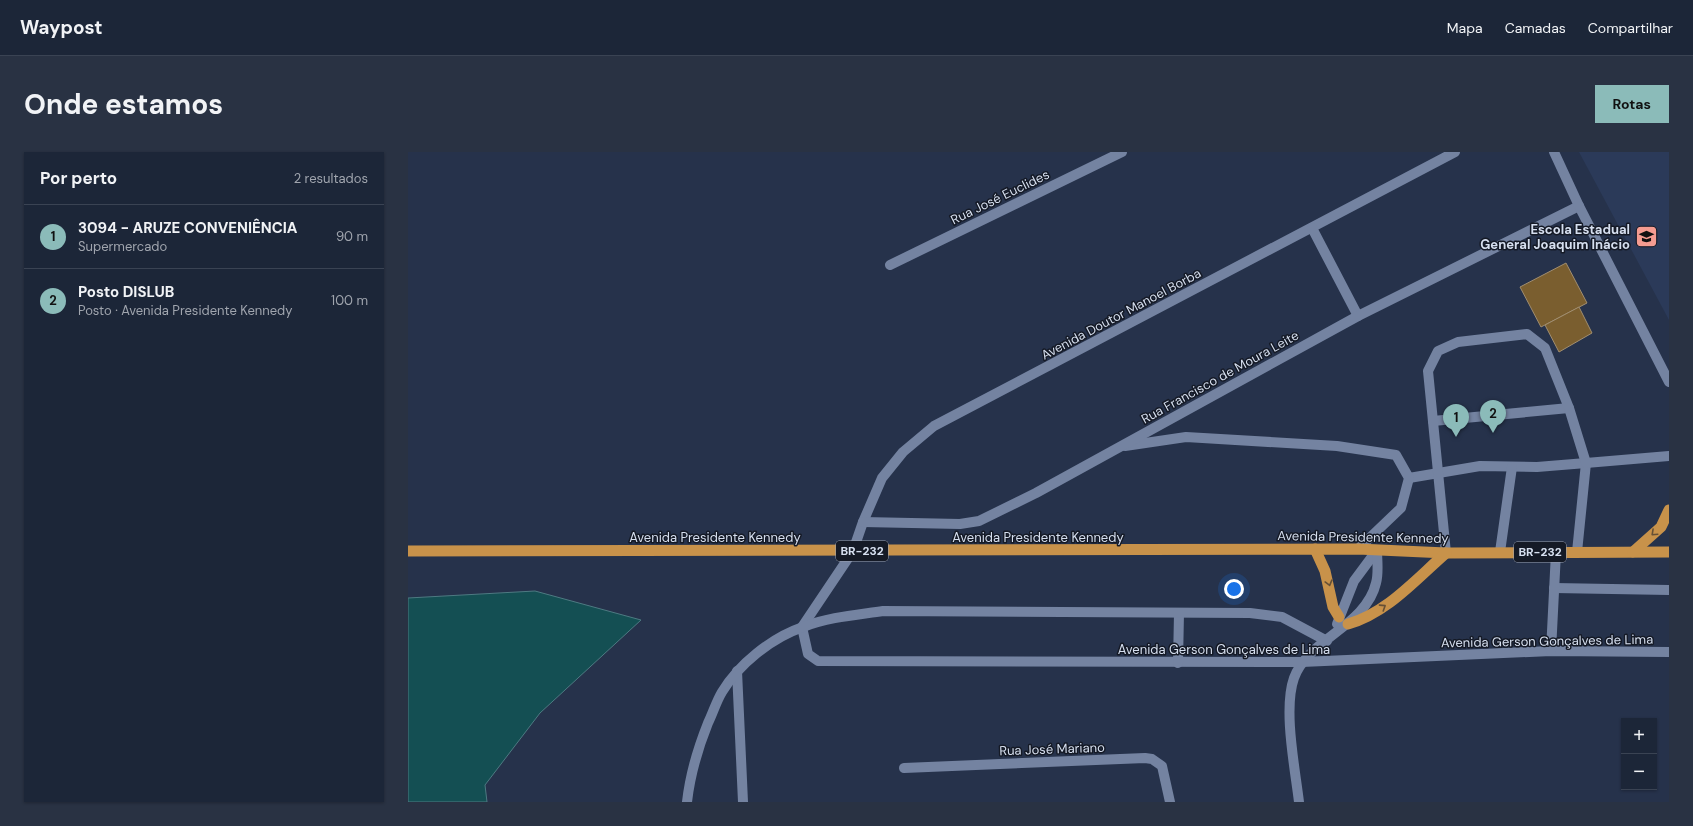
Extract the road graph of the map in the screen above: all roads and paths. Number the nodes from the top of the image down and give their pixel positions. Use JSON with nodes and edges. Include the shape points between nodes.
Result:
{"nodes":[{"id":1,"x":1122,"y":152,"type":"edge"},
{"id":2,"x":1455,"y":152,"type":"edge"},
{"id":3,"x":1554,"y":152,"type":"edge"},
{"id":4,"x":1579,"y":206,"type":"junction"},
{"id":5,"x":1312,"y":228,"type":"junction"},
{"id":6,"x":890,"y":265,"type":"dead end"},
{"id":7,"x":1358,"y":316,"type":"junction"},
{"id":8,"x":1669,"y":382,"type":"edge"},
{"id":9,"x":1569,"y":408,"type":"junction"},
{"id":10,"x":1433,"y":421,"type":"junction"},
{"id":11,"x":1119,"y":447,"type":"junction"},
{"id":12,"x":1669,"y":456,"type":"edge"},
{"id":13,"x":1586,"y":463,"type":"junction"},
{"id":14,"x":1512,"y":467,"type":"junction"},
{"id":15,"x":1438,"y":473,"type":"junction"},
{"id":16,"x":1409,"y":478,"type":"junction"},
{"id":17,"x":1669,"y":510,"type":"edge"},
{"id":18,"x":863,"y":522,"type":"junction"},
{"id":19,"x":1358,"y":549,"type":"junction"},
{"id":20,"x":1315,"y":550,"type":"junction"},
{"id":21,"x":1377,"y":550,"type":"junction"},
{"id":22,"x":408,"y":551,"type":"edge"},
{"id":23,"x":853,"y":551,"type":"junction"},
{"id":24,"x":1500,"y":552,"type":"junction"},
{"id":25,"x":1556,"y":552,"type":"junction"},
{"id":26,"x":1577,"y":552,"type":"junction"},
{"id":27,"x":1634,"y":552,"type":"junction"},
{"id":28,"x":1669,"y":552,"type":"edge"},
{"id":29,"x":1446,"y":553,"type":"junction"},
{"id":30,"x":1554,"y":588,"type":"junction"},
{"id":31,"x":1669,"y":590,"type":"edge"},
{"id":32,"x":1179,"y":613,"type":"junction"},
{"id":33,"x":1343,"y":620,"type":"junction"},
{"id":34,"x":802,"y":627,"type":"junction"},
{"id":35,"x":1330,"y":638,"type":"junction"},
{"id":36,"x":1551,"y":651,"type":"junction"},
{"id":37,"x":1669,"y":652,"type":"edge"},
{"id":38,"x":1302,"y":662,"type":"junction"},
{"id":39,"x":1178,"y":663,"type":"junction"},
{"id":40,"x":737,"y":671,"type":"junction"},
{"id":41,"x":904,"y":768,"type":"dead end"},
{"id":42,"x":687,"y":802,"type":"edge"},
{"id":43,"x":743,"y":802,"type":"edge"},
{"id":44,"x":1170,"y":802,"type":"edge"},
{"id":45,"x":1299,"y":802,"type":"edge"}],
"edges":[{"from":1,"to":6,"type":"street","name":"Rua José Euclides"},
{"from":2,"to":5,"type":"street","name":"Avenida Doutor Manoel Borba"},
{"from":3,"to":4,"type":"street"},
{"from":4,"to":7,"type":"street","name":"Rua Francisco de Moura Leite"},
{"from":4,"to":8,"type":"street"},
{"from":5,"to":7,"type":"street"},
{"from":5,"to":18,"type":"street","name":"Avenida Doutor Manoel Borba","via":[[934,426],[904,452],[882,478]]},
{"from":7,"to":11,"type":"street","name":"Rua Francisco de Moura Leite"},
{"from":9,"to":10,"type":"street"},
{"from":9,"to":10,"type":"street","via":[[1545,348],[1527,334],[1458,342],[1438,351],[1428,371]]},
{"from":9,"to":13,"type":"street"},
{"from":10,"to":15,"type":"street"},
{"from":11,"to":16,"type":"street","via":[[1186,437],[1337,446],[1396,455]]},
{"from":11,"to":18,"type":"street","name":"Rua Francisco de Moura Leite","via":[[979,521],[960,524]]},
{"from":12,"to":13,"type":"street"},
{"from":13,"to":14,"type":"street"},
{"from":13,"to":26,"type":"street"},
{"from":14,"to":15,"type":"street","via":[[1480,466]]},
{"from":14,"to":24,"type":"street"},
{"from":15,"to":16,"type":"street"},
{"from":15,"to":29,"type":"street"},
{"from":16,"to":19,"type":"street","via":[[1401,508]]},
{"from":17,"to":27,"type":"highway","one_way":true,"via":[[1661,527]]},
{"from":18,"to":23,"type":"street","name":"Avenida Doutor Manoel Borba"},
{"from":19,"to":20,"type":"highway","name":"Avenida Presidente Kennedy","number":"BR-232"},
{"from":19,"to":21,"type":"highway","name":"Avenida Presidente Kennedy","number":"BR-232"},
{"from":20,"to":23,"type":"highway","name":"Avenida Presidente Kennedy","number":"BR-232"},
{"from":20,"to":33,"type":"highway","one_way":true,"via":[[1326,571],[1333,607]]},
{"from":21,"to":29,"type":"highway","name":"Avenida Presidente Kennedy","number":"BR-232"},
{"from":21,"to":33,"type":"street","via":[[1354,581]]},
{"from":21,"to":33,"type":"street","via":[[1377,582],[1372,596]]},
{"from":22,"to":23,"type":"highway","name":"Avenida Presidente Kennedy","number":"BR-232"},
{"from":23,"to":34,"type":"street","name":"Avenida Doutor Manoel Borba"},
{"from":24,"to":25,"type":"highway","name":"Avenida Presidente Kennedy","number":"BR-232"},
{"from":24,"to":29,"type":"highway","name":"Avenida Presidente Kennedy","number":"BR-232"},
{"from":25,"to":26,"type":"highway","name":"Avenida Presidente Kennedy","number":"BR-232"},
{"from":25,"to":30,"type":"street"},
{"from":26,"to":27,"type":"highway","name":"Avenida Presidente Kennedy","number":"BR-232"},
{"from":27,"to":28,"type":"highway","name":"Avenida Presidente Kennedy","number":"BR-232"},
{"from":33,"to":29,"type":"highway","one_way":true,"via":[[1363,619],[1386,606]]},
{"from":30,"to":31,"type":"street"},
{"from":30,"to":36,"type":"street"},
{"from":32,"to":34,"type":"street","via":[[884,611],[842,616]]},
{"from":32,"to":35,"type":"street","via":[[1250,613],[1282,617]]},
{"from":32,"to":39,"type":"street"},
{"from":33,"to":35,"type":"street"},
{"from":34,"to":39,"type":"street","name":"Avenida Gerson Gonçalves de Lima","via":[[808,654],[818,661]]},
{"from":34,"to":40,"type":"street","via":[[772,643]]},
{"from":35,"to":38,"type":"street"},
{"from":36,"to":37,"type":"street","name":"Avenida Gerson Gonçalves de Lima"},
{"from":36,"to":38,"type":"street","name":"Avenida Gerson Gonçalves de Lima"},
{"from":38,"to":39,"type":"street","name":"Avenida Gerson Gonçalves de Lima"},
{"from":38,"to":45,"type":"street","via":[[1294,677],[1289,710]]},
{"from":40,"to":42,"type":"street","via":[[721,693],[699,745]]},
{"from":40,"to":43,"type":"street"},
{"from":41,"to":44,"type":"street","name":"Rua José Mariano","via":[[1146,758],[1162,766]]}]}
